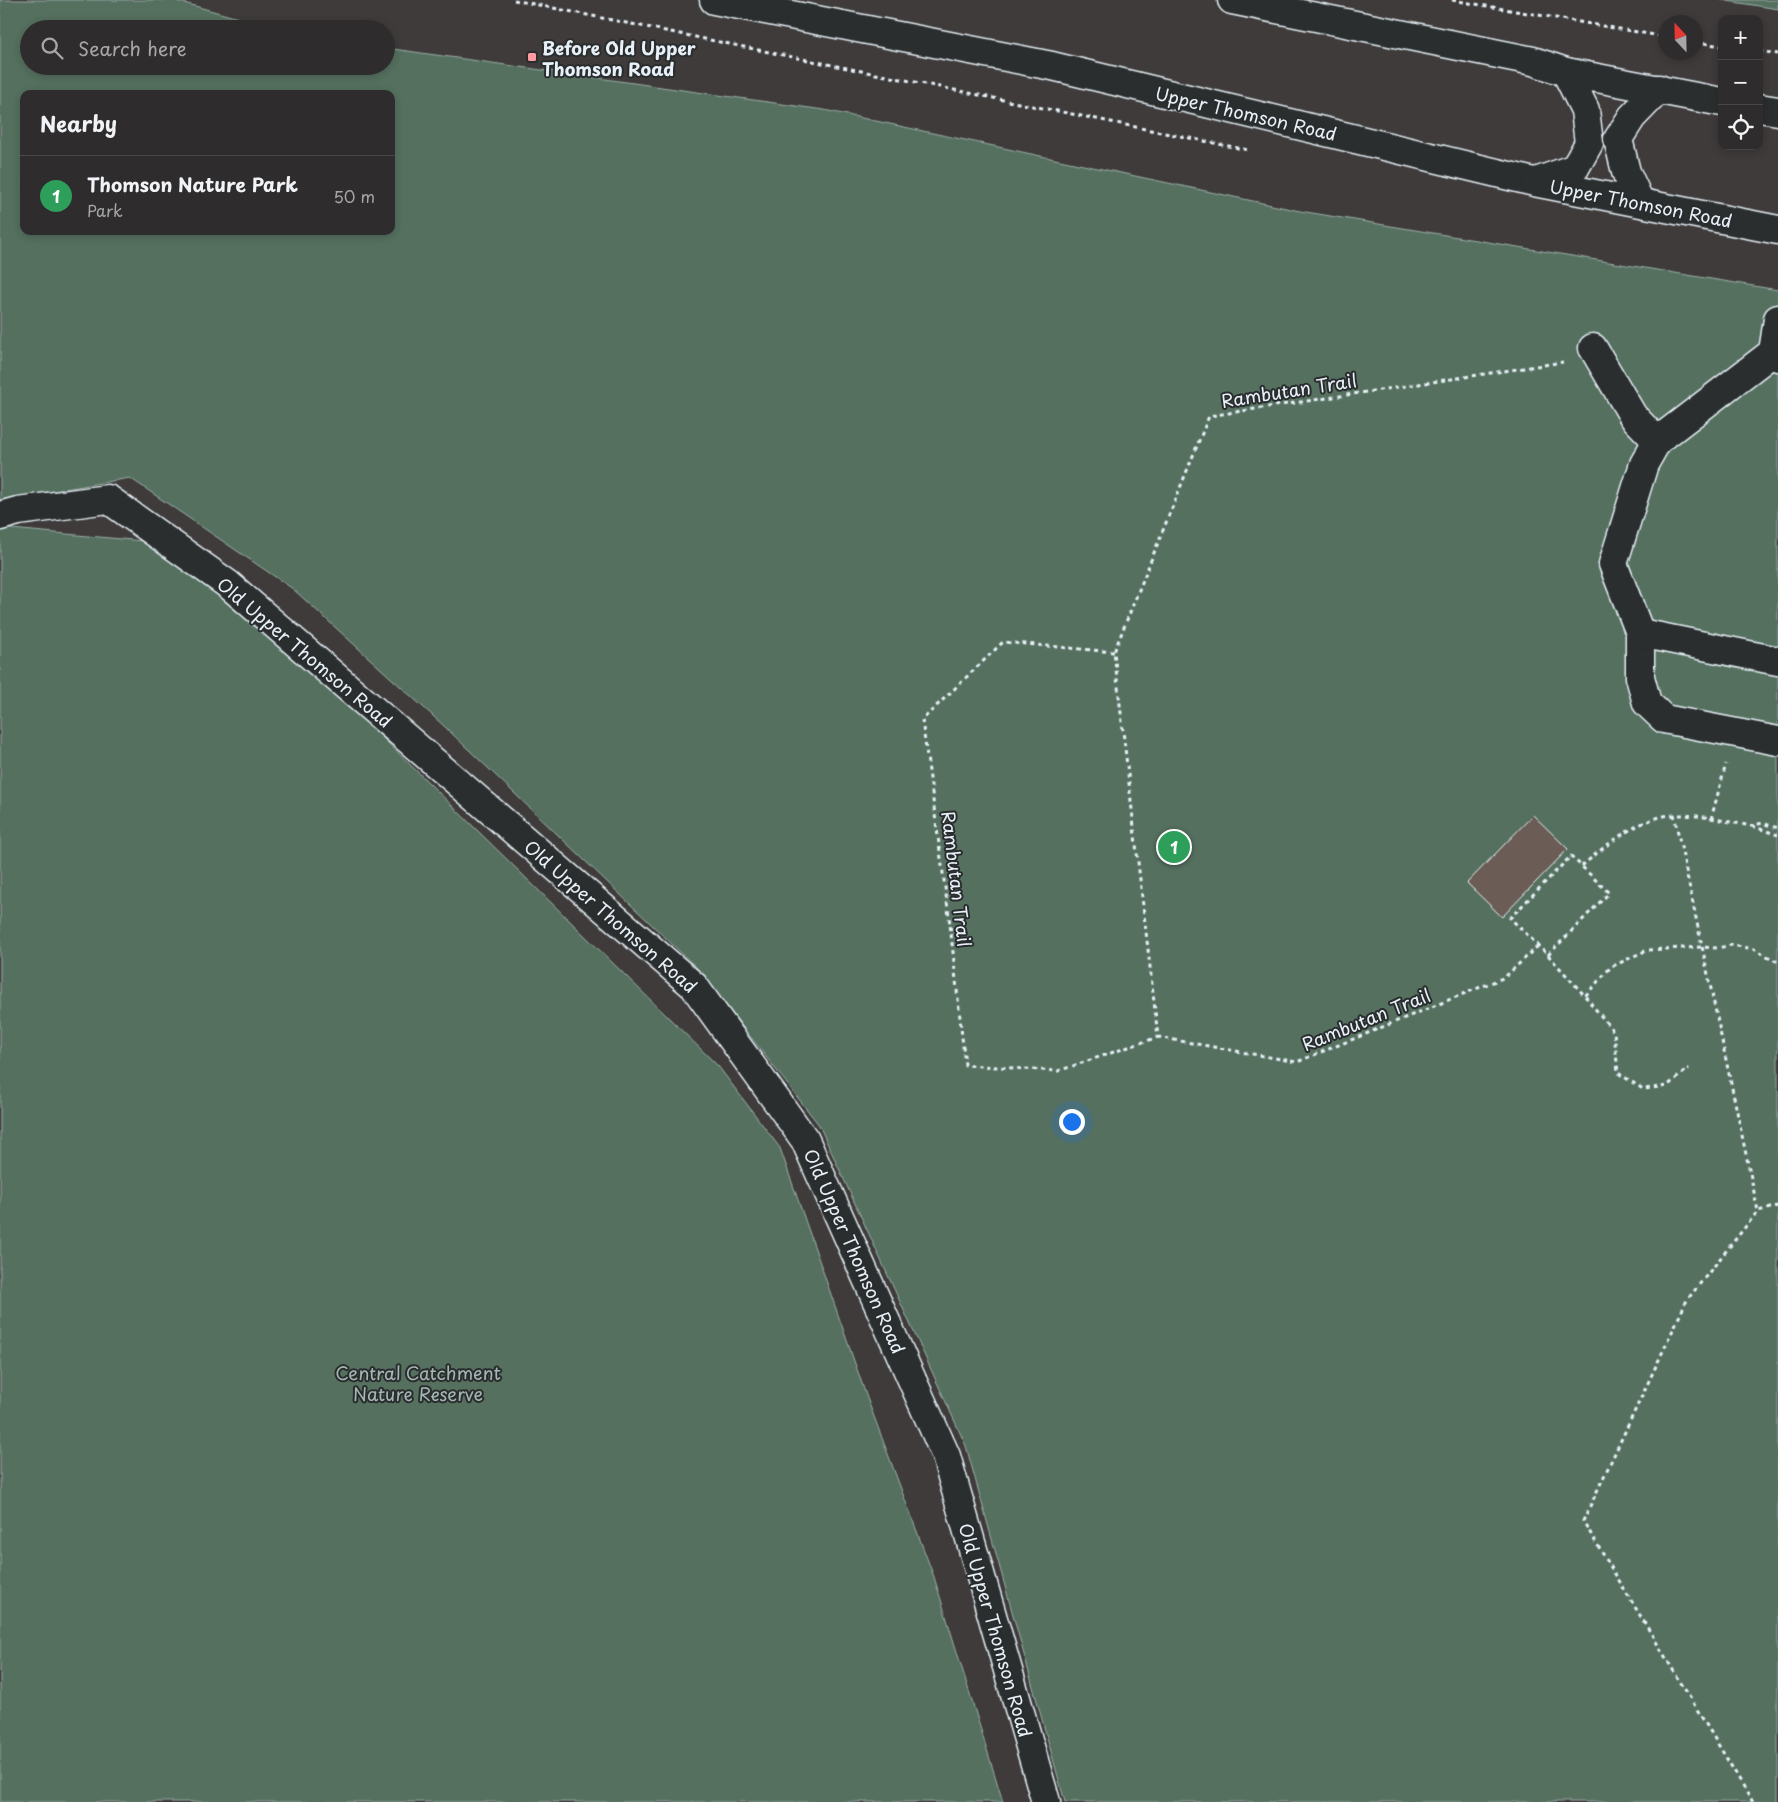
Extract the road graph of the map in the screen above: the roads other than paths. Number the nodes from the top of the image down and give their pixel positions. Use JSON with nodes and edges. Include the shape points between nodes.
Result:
{"nodes":[{"id":1,"x":714,"y":0,"type":"edge"},
{"id":2,"x":1232,"y":0,"type":"edge"},
{"id":3,"x":1566,"y":72,"type":"junction"},
{"id":4,"x":1659,"y":89,"type":"junction"},
{"id":5,"x":1718,"y":101,"type":"edge"},
{"id":6,"x":1763,"y":109,"type":"edge"},
{"id":7,"x":1778,"y":111,"type":"edge"},
{"id":8,"x":1534,"y":182,"type":"junction"},
{"id":9,"x":1640,"y":202,"type":"junction"},
{"id":10,"x":1778,"y":230,"type":"edge"},
{"id":11,"x":1778,"y":319,"type":"edge"},
{"id":12,"x":1593,"y":348,"type":"road end"},
{"id":13,"x":1775,"y":354,"type":"edge"},
{"id":14,"x":1657,"y":441,"type":"junction"},
{"id":15,"x":0,"y":516,"type":"edge"},
{"id":16,"x":1640,"y":633,"type":"junction"},
{"id":17,"x":1778,"y":661,"type":"edge"},
{"id":18,"x":1778,"y":742,"type":"edge"},
{"id":19,"x":1046,"y":1802,"type":"edge"}],
"edges":[{"from":1,"to":8,"type":"main road","name":"Upper Thomson Road","via":[[1052,66]]},
{"from":2,"to":3,"type":"main road","via":[[1533,61]]},
{"from":3,"to":4,"type":"main road"},
{"from":3,"to":8,"type":"main road","via":[[1585,110],[1589,143],[1575,168]]},
{"from":4,"to":5,"type":"main road"},
{"from":4,"to":9,"type":"main road","via":[[1632,117],[1618,139],[1626,172]]},
{"from":6,"to":7,"type":"main road"},
{"from":8,"to":9,"type":"main road","name":"Upper Thomson Road"},
{"from":9,"to":10,"type":"main road","name":"Upper Thomson Road"},
{"from":11,"to":13,"type":"main road"},
{"from":12,"to":14,"type":"main road","via":[[1633,416]]},
{"from":13,"to":14,"type":"main road"},
{"from":14,"to":16,"type":"main road","via":[[1644,464],[1613,564]]},
{"from":15,"to":19,"type":"main road","name":"Old Upper Thomson Road","via":[[108,498],[229,585],[694,986],[805,1140],[946,1456]]},
{"from":16,"to":17,"type":"main road"},
{"from":16,"to":18,"type":"main road","via":[[1640,677],[1647,703],[1664,719]]}]}
